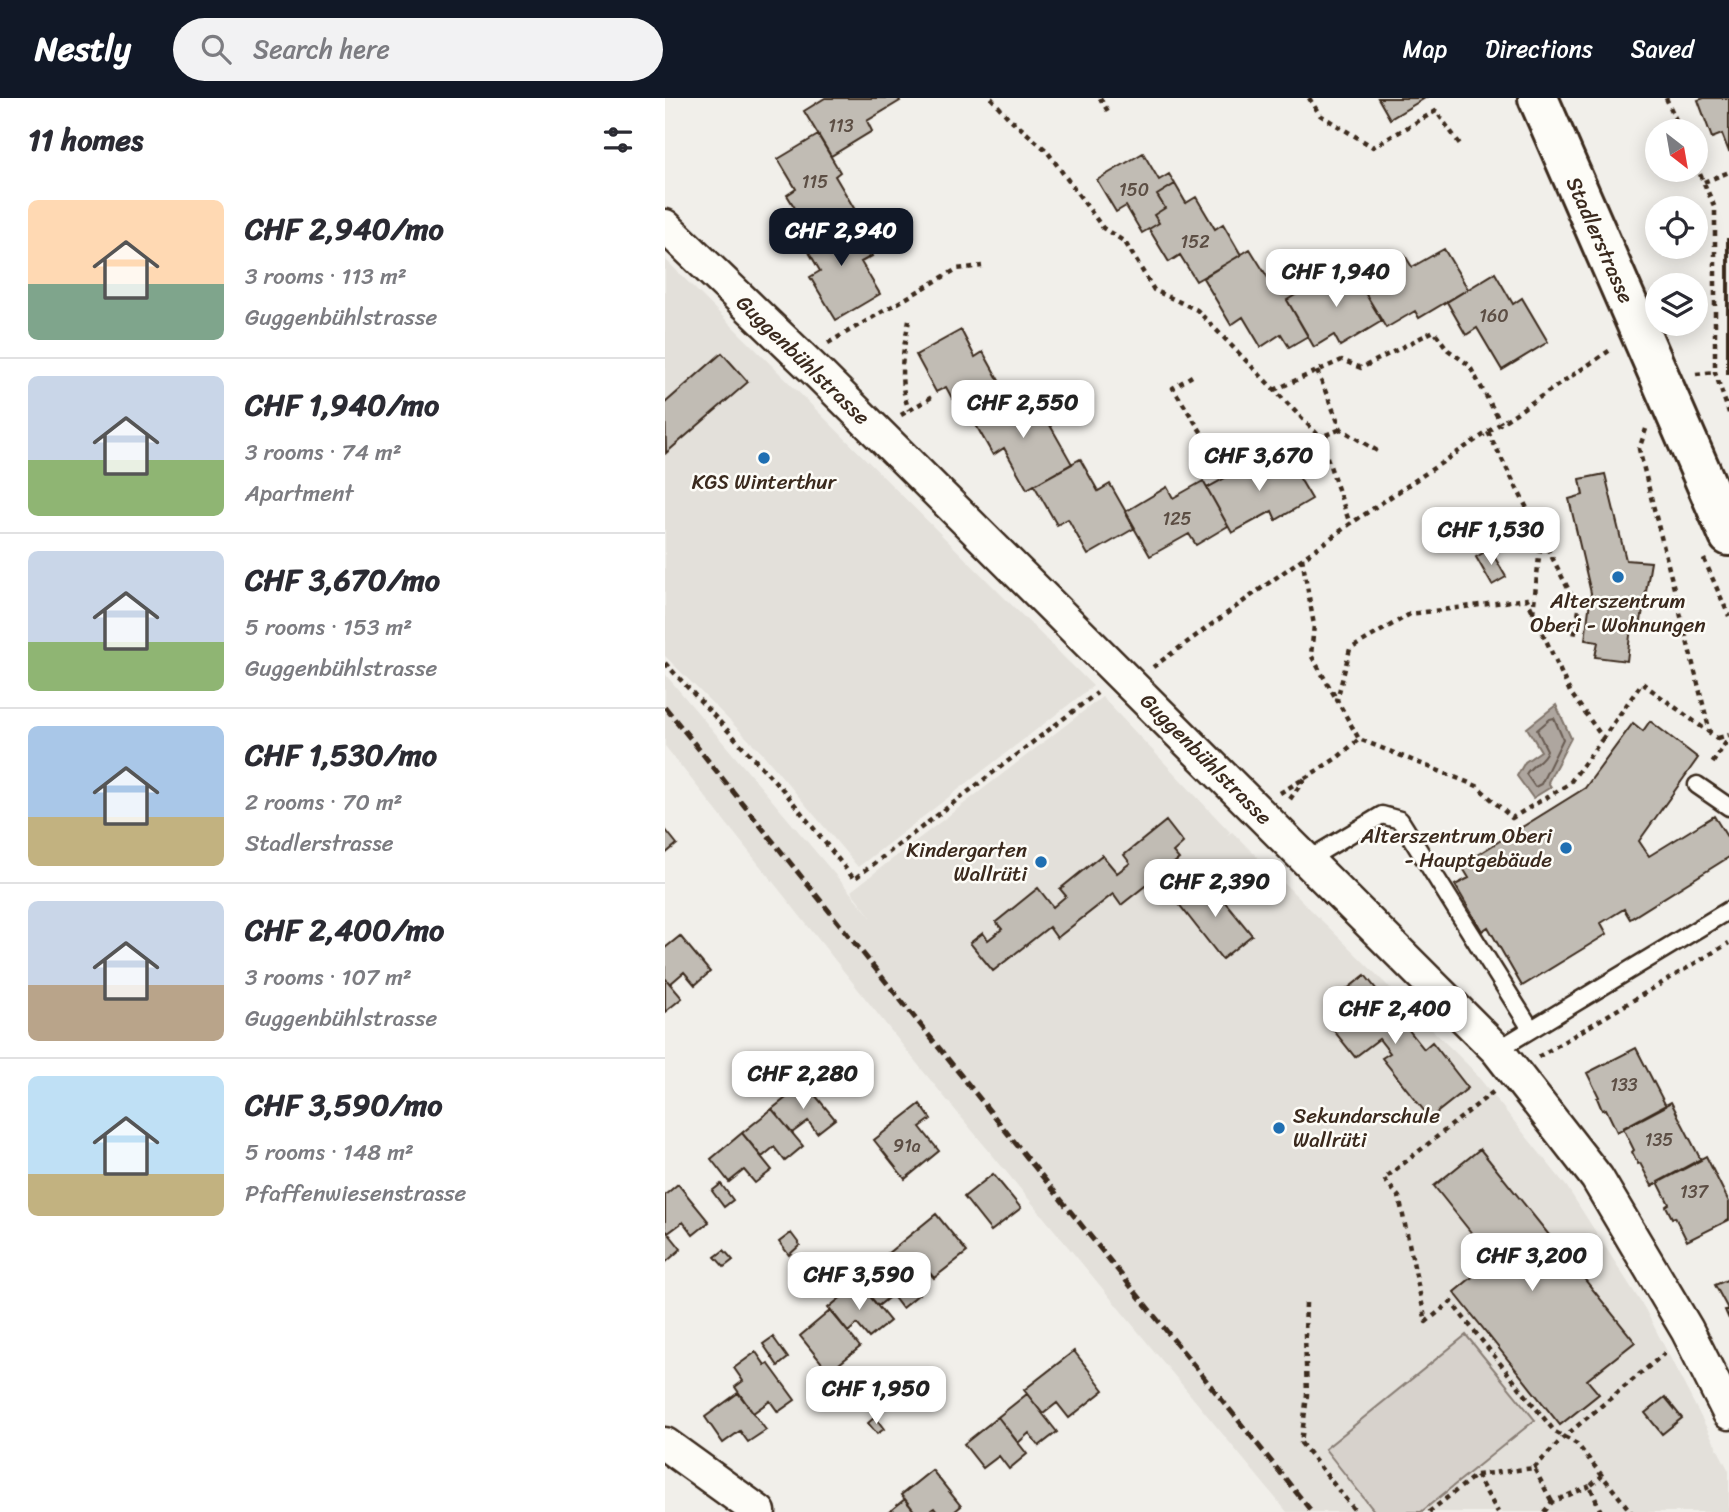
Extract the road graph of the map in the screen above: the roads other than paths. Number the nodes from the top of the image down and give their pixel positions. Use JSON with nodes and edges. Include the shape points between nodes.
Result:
{"nodes":[{"id":1,"x":1538,"y":98,"type":"edge"},
{"id":2,"x":665,"y":226,"type":"edge"},
{"id":3,"x":1729,"y":536,"type":"edge"},
{"id":4,"x":1697,"y":785,"type":"road end"},
{"id":5,"x":1729,"y":807,"type":"edge"},
{"id":6,"x":1310,"y":863,"type":"junction"},
{"id":7,"x":1729,"y":909,"type":"edge"},
{"id":8,"x":1531,"y":1029,"type":"junction"},
{"id":9,"x":1497,"y":1050,"type":"junction"},
{"id":10,"x":1729,"y":1413,"type":"edge"},
{"id":11,"x":665,"y":1444,"type":"edge"},
{"id":12,"x":759,"y":1512,"type":"edge"}],
"edges":[{"from":1,"to":3,"type":"main road","name":"Stadlerstrasse"},
{"from":2,"to":6,"type":"street","name":"Guggenbühlstrasse"},
{"from":4,"to":5,"type":"lane"},
{"from":6,"to":8,"type":"lane","via":[[1382,815],[1399,820]]},
{"from":6,"to":9,"type":"street","name":"Guggenbühlstrasse"},
{"from":7,"to":8,"type":"lane"},
{"from":8,"to":9,"type":"lane"},
{"from":9,"to":10,"type":"street","name":"Guggenbühlstrasse","via":[[1597,1178],[1687,1330]]},
{"from":11,"to":12,"type":"street"}]}
